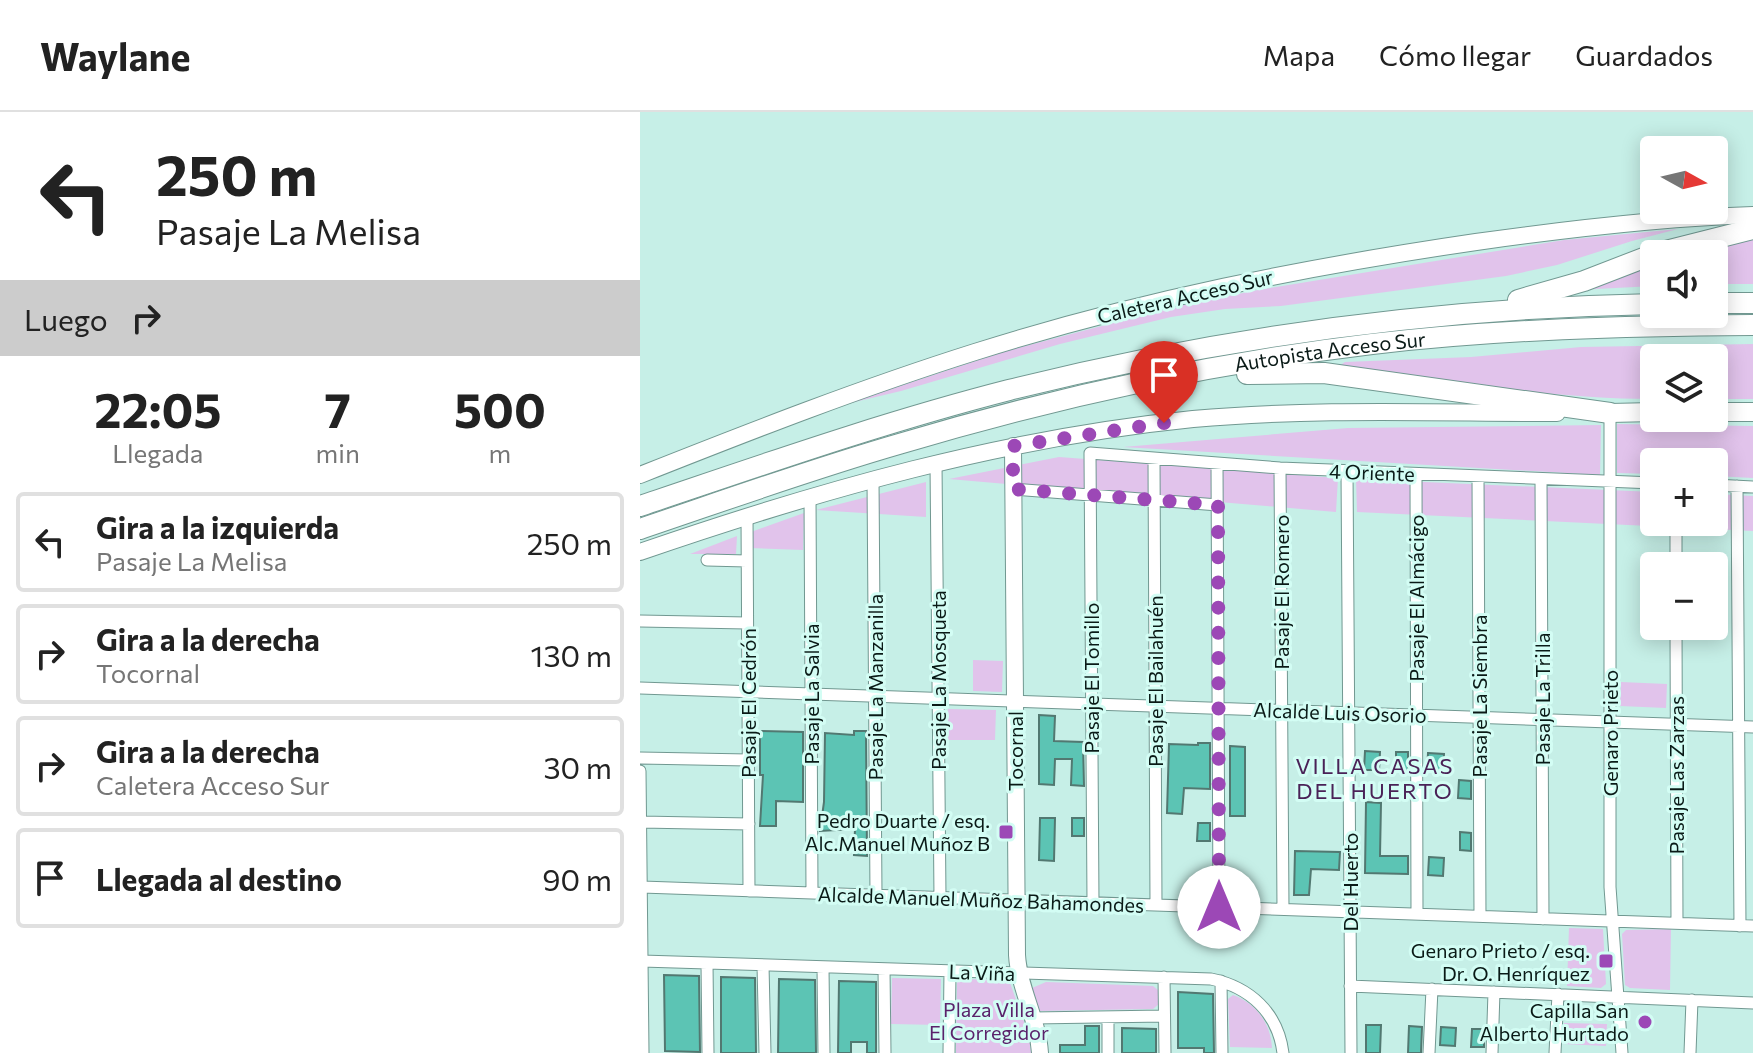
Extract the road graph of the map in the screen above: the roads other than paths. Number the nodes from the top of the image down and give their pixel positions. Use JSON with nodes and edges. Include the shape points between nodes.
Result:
{"nodes":[{"id":1,"x":1753,"y":215,"type":"edge"},
{"id":2,"x":1753,"y":229,"type":"edge"},
{"id":3,"x":1709,"y":240,"type":"edge"},
{"id":4,"x":1640,"y":259,"type":"edge"},
{"id":5,"x":1728,"y":303,"type":"edge"},
{"id":6,"x":1753,"y":303,"type":"edge"},
{"id":7,"x":1640,"y":305,"type":"edge"},
{"id":8,"x":1443,"y":315,"type":"junction"},
{"id":9,"x":1753,"y":325,"type":"edge"},
{"id":10,"x":1148,"y":382,"type":"junction"},
{"id":11,"x":1640,"y":412,"type":"edge"},
{"id":12,"x":1728,"y":412,"type":"edge"},
{"id":13,"x":1753,"y":412,"type":"edge"},
{"id":14,"x":1610,"y":413,"type":"junction"},
{"id":15,"x":1013,"y":446,"type":"junction"},
{"id":16,"x":1090,"y":453,"type":"joint"},
{"id":17,"x":1154,"y":458,"type":"junction"},
{"id":18,"x":936,"y":463,"type":"junction"},
{"id":19,"x":1217,"y":463,"type":"junction"},
{"id":20,"x":1280,"y":468,"type":"junction"},
{"id":21,"x":1347,"y":471,"type":"junction"},
{"id":22,"x":1416,"y":474,"type":"junction"},
{"id":23,"x":640,"y":475,"type":"edge"},
{"id":24,"x":1478,"y":476,"type":"junction"},
{"id":25,"x":873,"y":479,"type":"junction"},
{"id":26,"x":1541,"y":479,"type":"junction"},
{"id":27,"x":1608,"y":481,"type":"junction"},
{"id":28,"x":1640,"y":482,"type":"edge"},
{"id":29,"x":1728,"y":486,"type":"edge"},
{"id":30,"x":1737,"y":486,"type":"junction"},
{"id":31,"x":1753,"y":487,"type":"edge"},
{"id":32,"x":1013,"y":489,"type":"junction"},
{"id":33,"x":1090,"y":495,"type":"junction"},
{"id":34,"x":810,"y":496,"type":"junction"},
{"id":35,"x":1154,"y":500,"type":"junction"},
{"id":36,"x":1218,"y":505,"type":"junction"},
{"id":37,"x":640,"y":506,"type":"edge"},
{"id":38,"x":747,"y":515,"type":"junction"},
{"id":39,"x":640,"y":529,"type":"edge"},
{"id":40,"x":640,"y":552,"type":"edge"},
{"id":41,"x":707,"y":560,"type":"dead end"},
{"id":42,"x":747,"y":561,"type":"junction"},
{"id":43,"x":640,"y":621,"type":"edge"},
{"id":44,"x":747,"y":623,"type":"junction"},
{"id":45,"x":1676,"y":640,"type":"edge"},
{"id":46,"x":640,"y":688,"type":"edge"},
{"id":47,"x":748,"y":691,"type":"junction"},
{"id":48,"x":811,"y":694,"type":"junction"},
{"id":49,"x":875,"y":696,"type":"junction"},
{"id":50,"x":938,"y":698,"type":"junction"},
{"id":51,"x":1015,"y":701,"type":"junction"},
{"id":52,"x":1092,"y":703,"type":"junction"},
{"id":53,"x":1155,"y":706,"type":"junction"},
{"id":54,"x":1218,"y":708,"type":"junction"},
{"id":55,"x":1282,"y":710,"type":"junction"},
{"id":56,"x":1348,"y":712,"type":"junction"},
{"id":57,"x":1417,"y":715,"type":"junction"},
{"id":58,"x":1479,"y":717,"type":"junction"},
{"id":59,"x":1542,"y":719,"type":"junction"},
{"id":60,"x":1610,"y":722,"type":"junction"},
{"id":61,"x":1676,"y":724,"type":"junction"},
{"id":62,"x":1739,"y":726,"type":"junction"},
{"id":63,"x":1753,"y":727,"type":"edge"},
{"id":64,"x":640,"y":758,"type":"edge"},
{"id":65,"x":748,"y":760,"type":"junction"},
{"id":66,"x":640,"y":771,"type":"edge"},
{"id":67,"x":641,"y":822,"type":"edge"},
{"id":68,"x":749,"y":824,"type":"junction"},
{"id":69,"x":642,"y":887,"type":"edge"},
{"id":70,"x":749,"y":891,"type":"junction"},
{"id":71,"x":812,"y":893,"type":"junction"},
{"id":72,"x":876,"y":895,"type":"junction"},
{"id":73,"x":940,"y":897,"type":"junction"},
{"id":74,"x":1016,"y":899,"type":"junction"},
{"id":75,"x":1093,"y":902,"type":"junction"},
{"id":76,"x":1156,"y":905,"type":"junction"},
{"id":77,"x":1219,"y":907,"type":"junction"},
{"id":78,"x":1283,"y":909,"type":"junction"},
{"id":79,"x":1350,"y":912,"type":"junction"},
{"id":80,"x":1417,"y":914,"type":"junction"},
{"id":81,"x":1480,"y":916,"type":"junction"},
{"id":82,"x":1543,"y":919,"type":"junction"},
{"id":83,"x":1612,"y":921,"type":"junction"},
{"id":84,"x":1677,"y":923,"type":"junction"},
{"id":85,"x":1747,"y":926,"type":"edge"},
{"id":86,"x":642,"y":961,"type":"junction"},
{"id":87,"x":707,"y":963,"type":"junction"},
{"id":88,"x":763,"y":965,"type":"junction"},
{"id":89,"x":823,"y":967,"type":"junction"},
{"id":90,"x":884,"y":969,"type":"junction"},
{"id":91,"x":950,"y":971,"type":"junction"},
{"id":92,"x":1019,"y":973,"type":"junction"},
{"id":93,"x":1164,"y":977,"type":"junction"},
{"id":94,"x":1221,"y":981,"type":"junction"},
{"id":95,"x":1350,"y":986,"type":"junction"},
{"id":96,"x":1432,"y":989,"type":"junction"},
{"id":97,"x":1494,"y":992,"type":"junction"},
{"id":98,"x":1558,"y":994,"type":"junction"},
{"id":99,"x":1618,"y":997,"type":"junction"},
{"id":100,"x":1692,"y":1000,"type":"junction"},
{"id":101,"x":1753,"y":1003,"type":"edge"},
{"id":102,"x":1164,"y":1016,"type":"junction"},
{"id":103,"x":1108,"y":1017,"type":"junction"},
{"id":104,"x":1033,"y":1018,"type":"junction"},
{"id":105,"x":643,"y":1053,"type":"edge"},
{"id":106,"x":708,"y":1053,"type":"edge"},
{"id":107,"x":765,"y":1053,"type":"edge"},
{"id":108,"x":824,"y":1053,"type":"edge"},
{"id":109,"x":885,"y":1053,"type":"edge"},
{"id":110,"x":949,"y":1053,"type":"edge"},
{"id":111,"x":1040,"y":1053,"type":"edge"},
{"id":112,"x":1108,"y":1053,"type":"edge"},
{"id":113,"x":1165,"y":1053,"type":"edge"},
{"id":114,"x":1222,"y":1053,"type":"edge"},
{"id":115,"x":1283,"y":1053,"type":"edge"},
{"id":116,"x":1351,"y":1053,"type":"edge"},
{"id":117,"x":1429,"y":1053,"type":"edge"},
{"id":118,"x":1492,"y":1053,"type":"edge"},
{"id":119,"x":1555,"y":1053,"type":"edge"},
{"id":120,"x":1622,"y":1053,"type":"edge"},
{"id":121,"x":1690,"y":1053,"type":"edge"}],
"edges":[{"from":1,"to":23,"type":"main road","name":"Caletera Acceso Sur","via":[[1540,233],[1335,264],[1201,291],[1075,322],[909,373]]},
{"from":2,"to":3,"type":"highway"},
{"from":4,"to":8,"type":"highway","via":[[1533,297]]},
{"from":5,"to":6,"type":"highway"},
{"from":7,"to":8,"type":"highway","name":"Autopista Acceso Sur"},
{"from":8,"to":37,"type":"highway","name":"Autopista Acceso Sur","via":[[1238,342],[1062,377],[905,419]]},
{"from":9,"to":10,"type":"highway","name":"Autopista Acceso Sur","via":[[1426,338]]},
{"from":10,"to":14,"type":"highway","via":[[1324,373]]},
{"from":10,"to":39,"type":"highway","name":"Autopista Acceso Sur","via":[[899,444]]},
{"from":11,"to":14,"type":"main road"},
{"from":12,"to":13,"type":"main road"},
{"from":14,"to":15,"type":"main road","via":[[1245,415]]},
{"from":14,"to":27,"type":"street","name":"Genaro Prieto"},
{"from":15,"to":18,"type":"main road"},
{"from":15,"to":32,"type":"main road","name":"Tocornal"},
{"from":16,"to":17,"type":"street","name":"4 Oriente"},
{"from":16,"to":33,"type":"street","name":"Pasaje El Tomillo"},
{"from":17,"to":19,"type":"street","name":"4 Oriente"},
{"from":17,"to":35,"type":"street","name":"Pasaje El Bailahuén"},
{"from":18,"to":25,"type":"main road"},
{"from":18,"to":50,"type":"street","name":"Pasaje La Mosqueta"},
{"from":19,"to":20,"type":"street","name":"4 Oriente"},
{"from":19,"to":36,"type":"street"},
{"from":20,"to":21,"type":"street","name":"4 Oriente"},
{"from":20,"to":55,"type":"street","name":"Pasaje El Romero"},
{"from":21,"to":22,"type":"street","name":"4 Oriente"},
{"from":21,"to":56,"type":"street","name":"Del Huerto"},
{"from":22,"to":24,"type":"street","name":"4 Oriente"},
{"from":22,"to":57,"type":"street","name":"Pasaje El Almácigo"},
{"from":24,"to":26,"type":"street","name":"4 Oriente"},
{"from":24,"to":58,"type":"street","name":"Pasaje La Siembra"},
{"from":25,"to":34,"type":"main road"},
{"from":25,"to":49,"type":"street","name":"Pasaje La Manzanilla"},
{"from":26,"to":27,"type":"street","name":"4 Oriente"},
{"from":26,"to":59,"type":"street","name":"Pasaje La Trilla"},
{"from":27,"to":28,"type":"street","name":"4 Oriente"},
{"from":27,"to":60,"type":"street","name":"Genaro Prieto"},
{"from":29,"to":30,"type":"street"},
{"from":30,"to":31,"type":"street"},
{"from":30,"to":62,"type":"street"},
{"from":32,"to":33,"type":"street"},
{"from":32,"to":51,"type":"main road","name":"Tocornal"},
{"from":33,"to":35,"type":"street"},
{"from":33,"to":52,"type":"street","name":"Pasaje El Tomillo"},
{"from":34,"to":38,"type":"main road"},
{"from":34,"to":48,"type":"street","name":"Pasaje La Salvia"},
{"from":35,"to":36,"type":"street"},
{"from":35,"to":53,"type":"street","name":"Pasaje El Bailahuén"},
{"from":36,"to":54,"type":"street"},
{"from":38,"to":40,"type":"main road"},
{"from":38,"to":42,"type":"street","name":"Pasaje El Cedrón"},
{"from":41,"to":42,"type":"street"},
{"from":42,"to":44,"type":"street","name":"Pasaje El Cedrón"},
{"from":43,"to":44,"type":"street"},
{"from":44,"to":47,"type":"street","name":"Pasaje El Cedrón"},
{"from":45,"to":61,"type":"street","name":"Pasaje Las Zarzas"},
{"from":46,"to":47,"type":"street","name":"Alcalde Luis Osorio"},
{"from":47,"to":48,"type":"street","name":"Alcalde Luis Osorio"},
{"from":47,"to":65,"type":"street","name":"Pasaje El Cedrón"},
{"from":48,"to":49,"type":"street","name":"Alcalde Luis Osorio"},
{"from":48,"to":71,"type":"street","name":"Pasaje La Salvia"},
{"from":49,"to":50,"type":"street","name":"Alcalde Luis Osorio"},
{"from":49,"to":72,"type":"street","name":"Pasaje La Manzanilla"},
{"from":50,"to":51,"type":"street","name":"Alcalde Luis Osorio"},
{"from":50,"to":73,"type":"street","name":"Pasaje La Mosqueta"},
{"from":51,"to":52,"type":"street","name":"Alcalde Luis Osorio"},
{"from":51,"to":74,"type":"main road","name":"Tocornal"},
{"from":52,"to":53,"type":"street","name":"Alcalde Luis Osorio"},
{"from":52,"to":75,"type":"street","name":"Pasaje El Tomillo"},
{"from":53,"to":54,"type":"street","name":"Alcalde Luis Osorio"},
{"from":53,"to":76,"type":"street","name":"Pasaje El Bailahuén"},
{"from":54,"to":55,"type":"street","name":"Alcalde Luis Osorio"},
{"from":54,"to":77,"type":"street"},
{"from":55,"to":56,"type":"street","name":"Alcalde Luis Osorio"},
{"from":55,"to":78,"type":"street","name":"Pasaje El Romero"},
{"from":56,"to":57,"type":"street","name":"Alcalde Luis Osorio"},
{"from":56,"to":79,"type":"street","name":"Del Huerto"},
{"from":57,"to":58,"type":"street","name":"Alcalde Luis Osorio"},
{"from":57,"to":80,"type":"street","name":"Pasaje El Almácigo"},
{"from":58,"to":59,"type":"street","name":"Alcalde Luis Osorio"},
{"from":58,"to":81,"type":"street","name":"Pasaje La Siembra"},
{"from":59,"to":60,"type":"street","name":"Alcalde Luis Osorio"},
{"from":59,"to":82,"type":"street","name":"Pasaje La Trilla"},
{"from":60,"to":61,"type":"street","name":"Alcalde Luis Osorio"},
{"from":60,"to":83,"type":"street","name":"Genaro Prieto"},
{"from":61,"to":62,"type":"street","name":"Alcalde Luis Osorio"},
{"from":61,"to":84,"type":"street","name":"Pasaje Las Zarzas"},
{"from":62,"to":63,"type":"street","name":"Alcalde Luis Osorio"},
{"from":62,"to":85,"type":"street"},
{"from":64,"to":65,"type":"street"},
{"from":65,"to":68,"type":"street","name":"Pasaje El Cedrón"},
{"from":66,"to":67,"type":"street"},
{"from":67,"to":68,"type":"street"},
{"from":67,"to":69,"type":"street"},
{"from":68,"to":70,"type":"street","name":"Pasaje El Cedrón"},
{"from":69,"to":70,"type":"street","name":"Alcalde Manuel Muñoz Bahamondes"},
{"from":69,"to":86,"type":"street"},
{"from":70,"to":71,"type":"street","name":"Alcalde Manuel Muñoz Bahamondes"},
{"from":71,"to":72,"type":"street","name":"Alcalde Manuel Muñoz Bahamondes"},
{"from":72,"to":73,"type":"street","name":"Alcalde Manuel Muñoz Bahamondes"},
{"from":73,"to":74,"type":"street","name":"Alcalde Manuel Muñoz Bahamondes"},
{"from":74,"to":75,"type":"street","name":"Alcalde Manuel Muñoz Bahamondes"},
{"from":74,"to":92,"type":"main road","name":"Tocornal"},
{"from":75,"to":76,"type":"street","name":"Alcalde Manuel Muñoz Bahamondes"},
{"from":76,"to":77,"type":"street","name":"Alcalde Manuel Muñoz Bahamondes"},
{"from":77,"to":78,"type":"street","name":"Alcalde Manuel Muñoz Bahamondes"},
{"from":78,"to":79,"type":"street","name":"Alcalde Manuel Muñoz Bahamondes"},
{"from":79,"to":80,"type":"street","name":"Alcalde Manuel Muñoz Bahamondes"},
{"from":79,"to":95,"type":"street","name":"Del Huerto"},
{"from":80,"to":81,"type":"street","name":"Alcalde Manuel Muñoz Bahamondes"},
{"from":81,"to":82,"type":"street","name":"Alcalde Manuel Muñoz Bahamondes"},
{"from":82,"to":83,"type":"street","name":"Alcalde Manuel Muñoz Bahamondes"},
{"from":83,"to":84,"type":"street","name":"Alcalde Manuel Muñoz Bahamondes"},
{"from":83,"to":99,"type":"street","name":"Genaro Prieto"},
{"from":84,"to":85,"type":"street","name":"Alcalde Manuel Muñoz Bahamondes"},
{"from":86,"to":87,"type":"street","name":"La Viña"},
{"from":86,"to":105,"type":"street"},
{"from":87,"to":88,"type":"street","name":"La Viña"},
{"from":87,"to":106,"type":"street"},
{"from":88,"to":89,"type":"street","name":"La Viña"},
{"from":88,"to":107,"type":"street"},
{"from":89,"to":90,"type":"street","name":"La Viña"},
{"from":89,"to":108,"type":"street"},
{"from":90,"to":91,"type":"street","name":"La Viña"},
{"from":90,"to":109,"type":"street"},
{"from":91,"to":92,"type":"street","name":"La Viña"},
{"from":91,"to":110,"type":"street"},
{"from":92,"to":93,"type":"street","name":"La Viña"},
{"from":92,"to":104,"type":"main road","name":"Tocornal"},
{"from":93,"to":94,"type":"street","name":"La Viña"},
{"from":93,"to":102,"type":"street"},
{"from":94,"to":114,"type":"street"},
{"from":94,"to":115,"type":"street","name":"La Viña","via":[[1262,1005],[1276,1027]]},
{"from":95,"to":96,"type":"street"},
{"from":95,"to":116,"type":"street","name":"Del Huerto"},
{"from":96,"to":97,"type":"street"},
{"from":96,"to":117,"type":"street"},
{"from":97,"to":98,"type":"street"},
{"from":97,"to":118,"type":"street"},
{"from":98,"to":99,"type":"street"},
{"from":98,"to":119,"type":"street"},
{"from":99,"to":100,"type":"street"},
{"from":99,"to":120,"type":"street","name":"Genaro Prieto"},
{"from":100,"to":101,"type":"street"},
{"from":100,"to":121,"type":"street"},
{"from":102,"to":103,"type":"street"},
{"from":102,"to":113,"type":"street"},
{"from":103,"to":104,"type":"street"},
{"from":103,"to":112,"type":"street"},
{"from":104,"to":111,"type":"main road","name":"Tocornal"}]}
